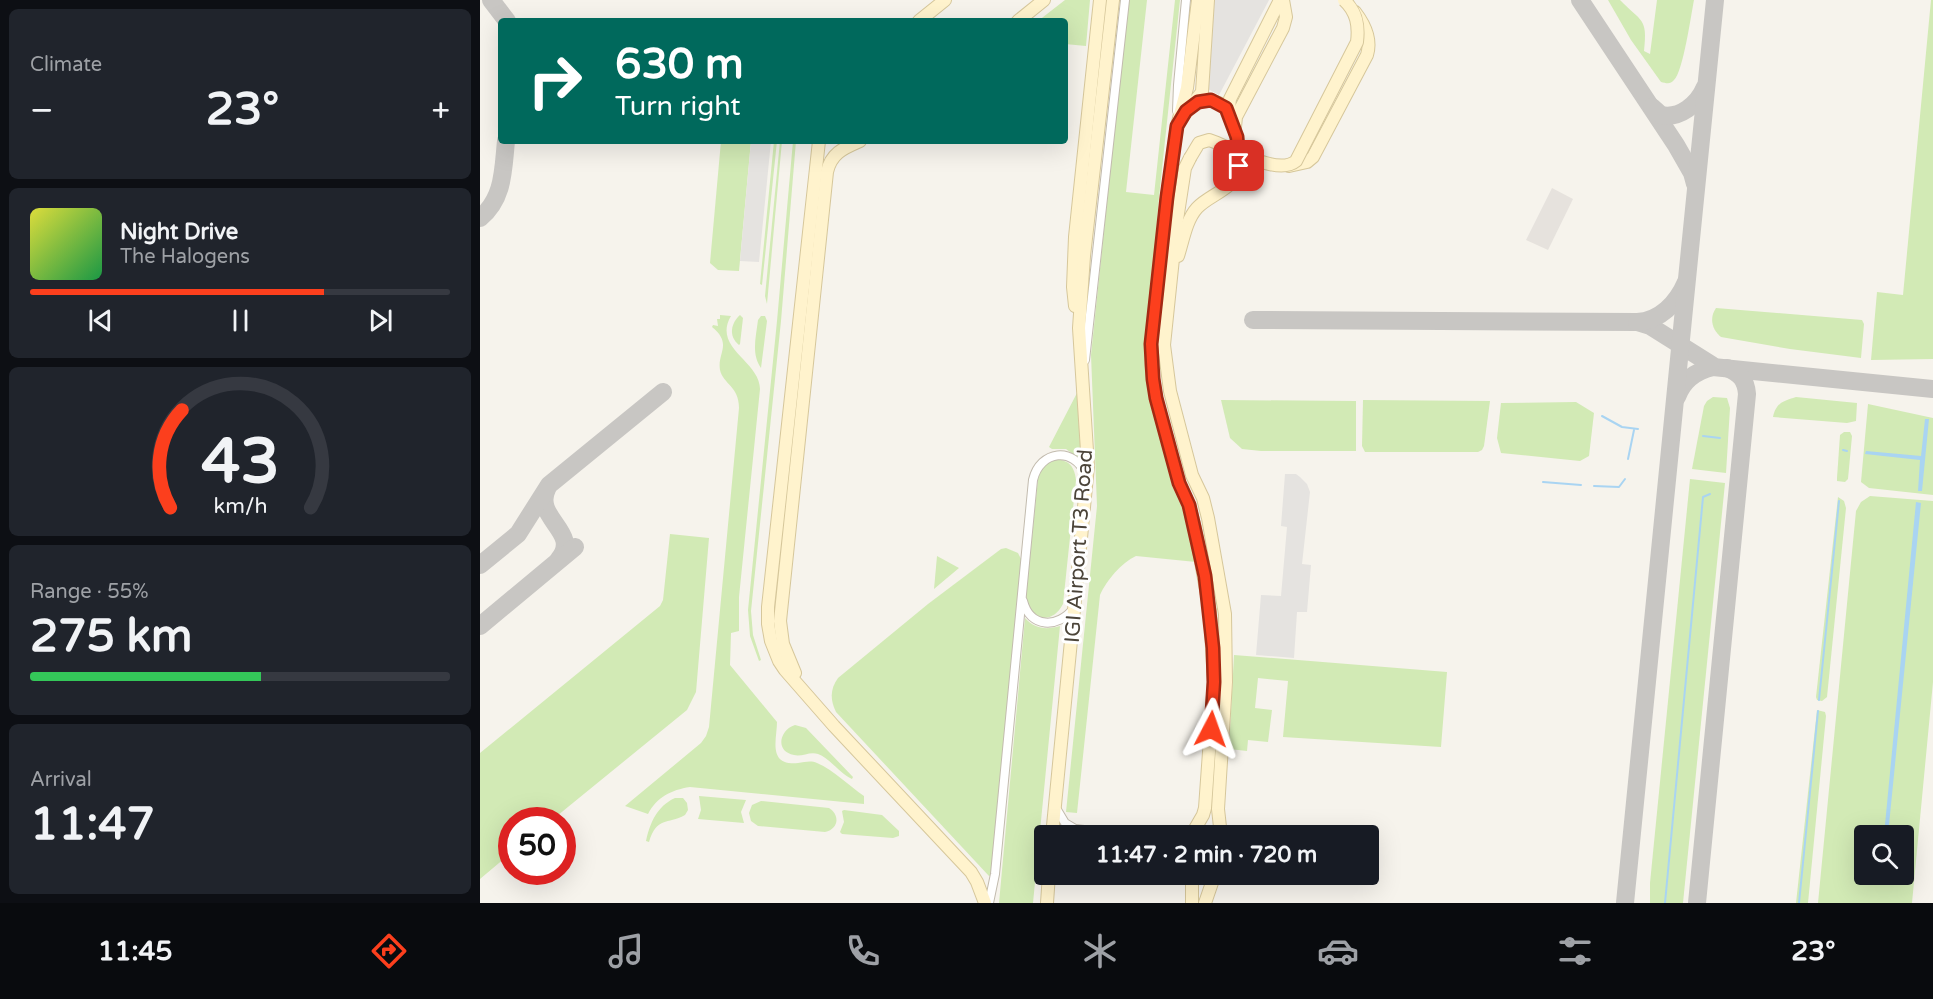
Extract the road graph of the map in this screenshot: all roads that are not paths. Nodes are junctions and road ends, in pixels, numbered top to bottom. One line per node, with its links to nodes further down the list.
1 (945, 0): 11 (main road)
2 (1044, 0): 12 (main road)
3 (1100, 0): 20 (main road)
4 (1113, 0): 20 (main road, IGI Airport T3 Road)
5 (1125, 0): 21 (street)
6 (1186, 0): 15 (street)
7 (1198, 0): 15 (main road)
8 (1208, 0): 13 (main road)
9 (1282, 0): 14 (main road); 16 (main road)
10 (1348, 4): 19 (main road, bridge)
11 (923, 18)
12 (1022, 18)
13 (1194, 104): 14 (main road); 15 (main road)
14 (1229, 113): 16 (main road)
15 (1177, 126): 24 (main road)
16 (1235, 132): 19 (main road)
17 (819, 144): 27 (main road)
18 (854, 144): 27 (main road)
19 (1170, 278): 23 (main road)
20 (1078, 328): 21 (main road, IGI Airport T3 Road)
21 (1083, 371): 22 (main road, IGI Airport T3 Road)
22 (1087, 485): 25 (street); 26 (main road, IGI Airport T3 Road)
23 (1208, 518): 24 (main road); 32 (main road)
24 (1195, 528): 31 (main road)
25 (1022, 594): 26 (street); 36 (street)
26 (1076, 598): 28 (main road, IGI Airport T3 Road)
27 (805, 693): 36 (main road)
28 (1055, 804): 29 (main road, IGI Airport T3 Road); 30 (street)
29 (1053, 825)
30 (1068, 825)
31 (1196, 825)
32 (1219, 825)
33 (1048, 885): 37 (main road)
34 (1192, 885): 38 (main road)
35 (1211, 885): 39 (main road)
36 (987, 903)
37 (1047, 903)
38 (1192, 903)
39 (1205, 903)

